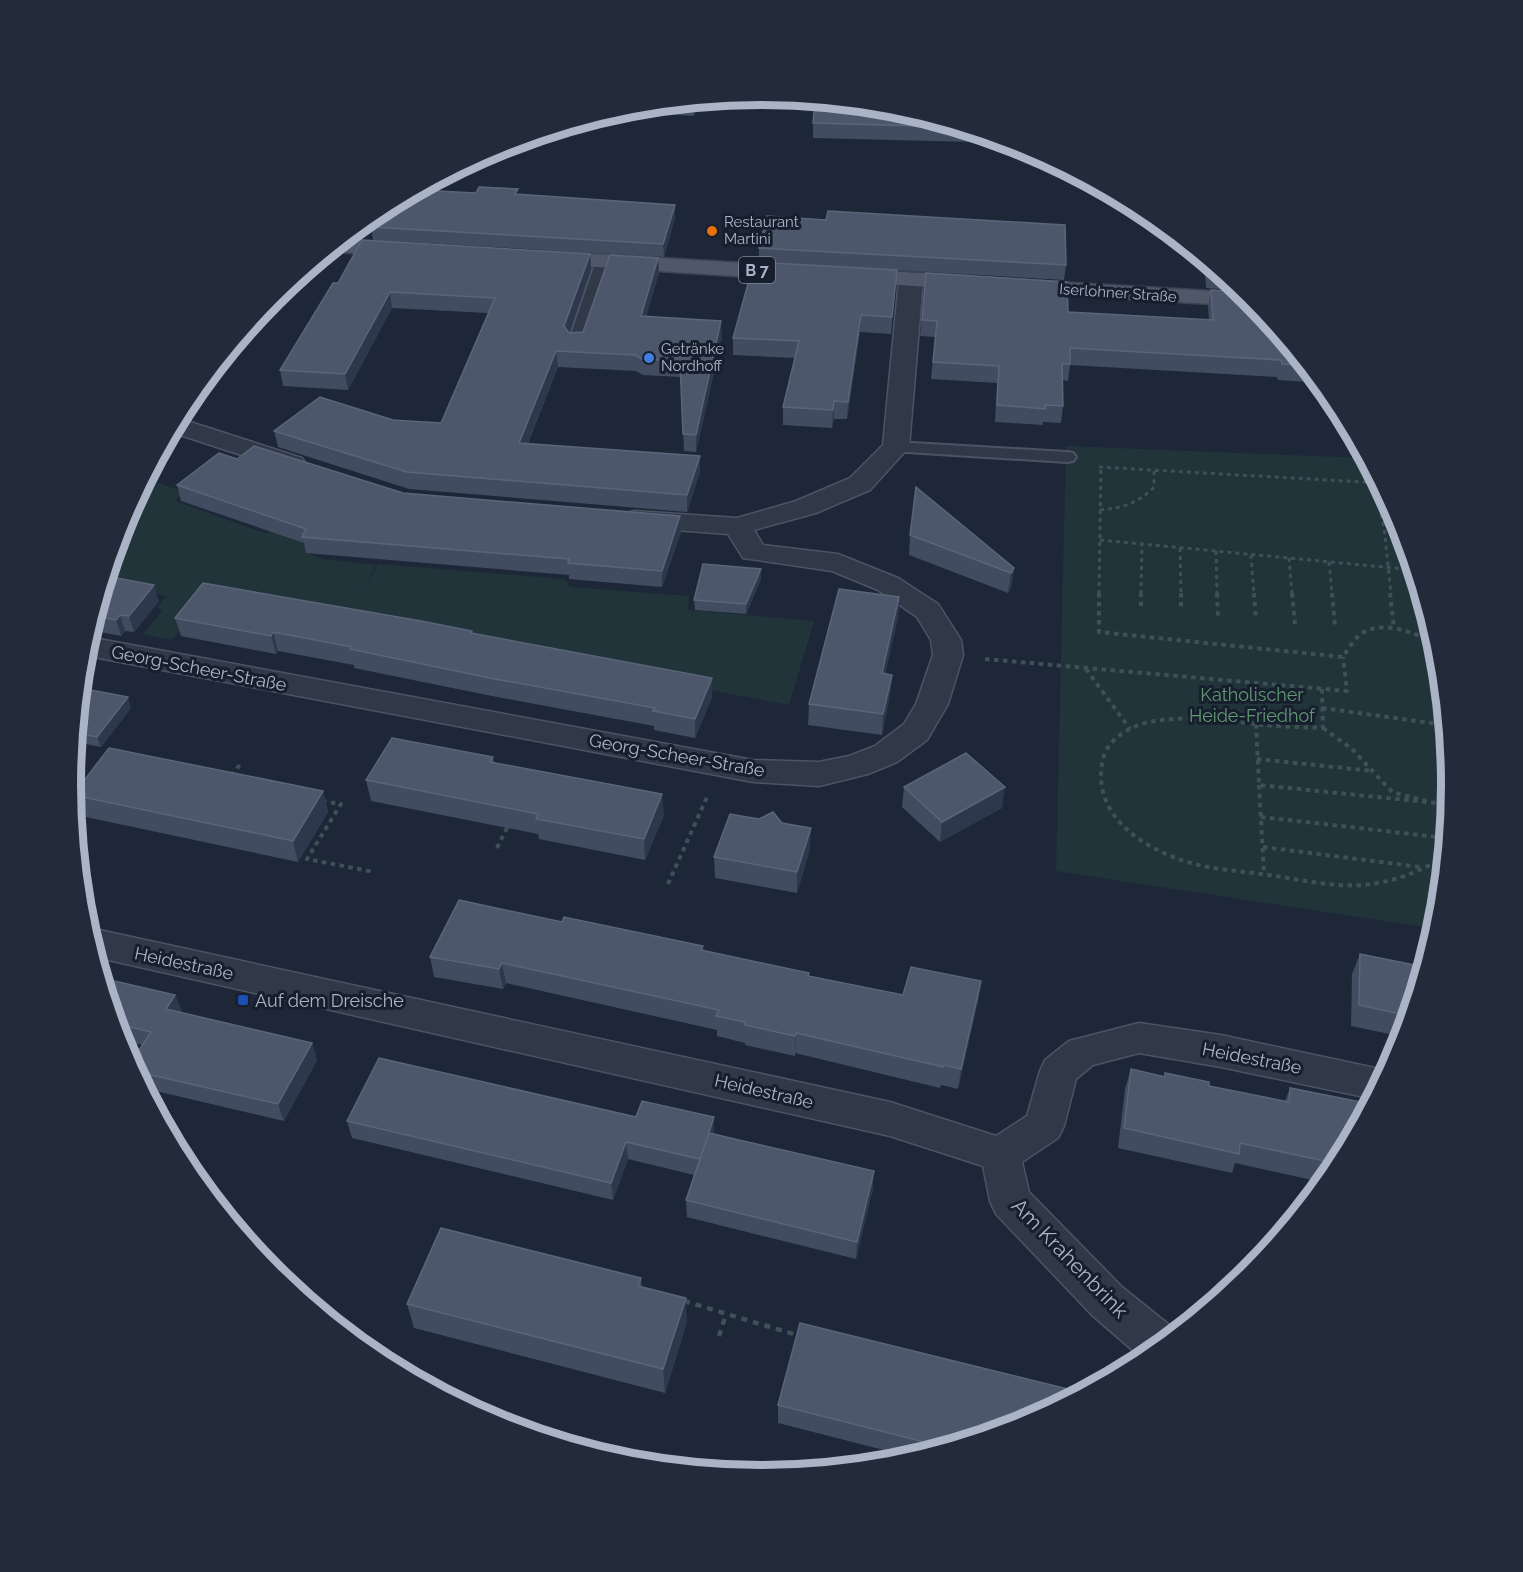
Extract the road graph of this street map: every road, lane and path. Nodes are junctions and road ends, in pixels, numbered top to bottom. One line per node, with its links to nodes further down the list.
1 (346, 247): 2 (main road)
2 (422, 251)
3 (525, 257): 4 (main road, Iserlohner Straße / B 7)
4 (604, 261): 5 (main road, Iserlohner Straße / B 7); 7 (lane)
5 (911, 279): 6 (main road, Iserlohner Straße / B 7); 9 (street)
6 (1238, 300)
7 (576, 343)
8 (184, 428): 12 (street)
9 (896, 447): 10 (lane); 18 (street)
10 (1066, 457): 11 (path)
11 (1101, 468): 13 (path); 16 (path)
12 (313, 470)
13 (1154, 471): 14 (path); 16 (path)
14 (1371, 483)
15 (1377, 497): 26 (path)
16 (1100, 510): 19 (path)
17 (611, 518): 18 (street)
18 (738, 526): 37 (street)
19 (1100, 540): 20 (path); 38 (path)
20 (1142, 544): 21 (path); 28 (path)
21 (1180, 548): 22 (path); 29 (path)
22 (1216, 551): 23 (path); 30 (path)
23 (1251, 555): 24 (path); 31 (path)
24 (1289, 558): 25 (path); 32 (path)
25 (1329, 562): 26 (path); 33 (path)
26 (1388, 568): 27 (path); 34 (path)
27 (1407, 569)
28 (1141, 606)
29 (1181, 610)
30 (1218, 618)
31 (1256, 620)
32 (1295, 624)
33 (1335, 626)
34 (1394, 628): 35 (path); 38 (path)
35 (1426, 639)
36 (95, 648): 37 (street, Georg-Scheer-Straße)
37 (948, 655): 39 (path)
38 (1342, 657): 40 (path)
39 (1086, 668): 40 (path); 45 (path)
40 (1322, 689): 41 (path)
41 (1322, 708): 43 (path); 44 (path)
42 (1256, 724): 44 (path); 45 (path); 47 (path)
43 (1437, 724): 46 (path)
44 (1323, 728): 49 (path)
45 (1130, 729): 66 (path)
46 (1441, 755)
47 (1257, 759): 49 (path); 51 (path)
48 (240, 764): 50 (path)
49 (1373, 771): 55 (path)
50 (228, 780)
51 (1259, 785): 55 (path); 60 (path)
52 (711, 788): 68 (path)
53 (318, 800): 67 (path)
54 (87, 802): 58 (path)
55 (1436, 803): 56 (path); 57 (path)
56 (1442, 804)
57 (1442, 807)
58 (82, 809)
59 (513, 816): 63 (path)
60 (1261, 818): 61 (path); 62 (path)
61 (1440, 837)
62 (1263, 847): 65 (path); 66 (path)
63 (497, 848)
64 (1437, 862): 65 (path)
65 (1423, 868): 66 (path)
66 (1264, 874)
67 (366, 876)
68 (668, 885)
69 (100, 944): 71 (street, Heidestraße)
70 (1374, 1082): 71 (street, Heidestraße)
71 (1000, 1155): 76 (street, Am Krahenbrink)
72 (681, 1301): 73 (path)
73 (726, 1314): 74 (path); 75 (path)
74 (719, 1336)
75 (802, 1336)
76 (1155, 1341)

